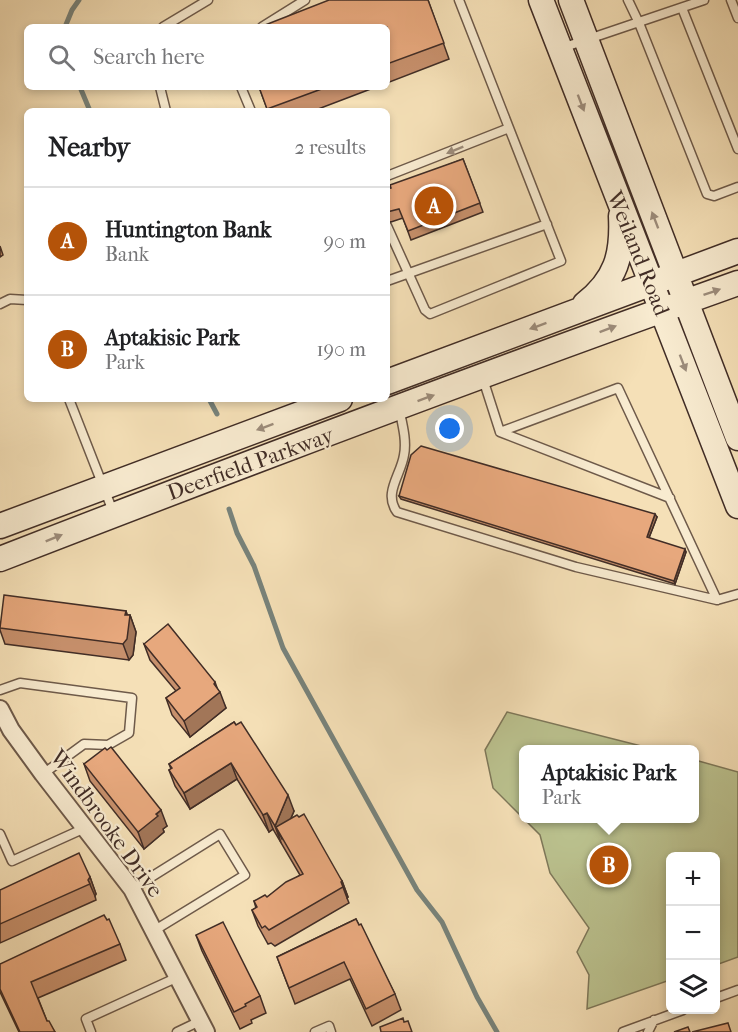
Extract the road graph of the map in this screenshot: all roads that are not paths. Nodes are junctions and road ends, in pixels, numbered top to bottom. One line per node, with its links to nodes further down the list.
1 (208, 0): 12 (lane)
2 (305, 0): 13 (lane)
3 (459, 0): 20 (lane)
4 (541, 0): 15 (main road, Weiland Road)
5 (571, 0): 14 (main road, Weiland Road)
6 (628, 0): 11 (lane)
7 (704, 0): 9 (lane)
8 (731, 0): 10 (lane)
9 (682, 8): 11 (lane); 21 (lane)
10 (738, 18)
11 (639, 23): 14 (lane); 23 (lane)
12 (169, 24)
13 (267, 24)
14 (586, 40): 15 (lane); 29 (main road, Weiland Road, one-way to 14)
15 (559, 49): 24 (main road, Weiland Road, one-way to 24)
16 (161, 90): 18 (lane)
17 (243, 90): 19 (lane)
18 (165, 108)
19 (250, 108)
20 (509, 128): 22 (lane, one-way to 22); 25 (lane)
21 (738, 148)
22 (390, 176)
23 (738, 187)
24 (621, 205): 32 (main road, Weiland Road); 37 (main road)
25 (547, 224): 28 (lane); 28 (lane)
26 (390, 232): 28 (lane)
27 (738, 251): 29 (main road)
28 (409, 273): 30 (lane)
29 (676, 275): 32 (main road); 34 (main road, Weiland Road)
30 (390, 280)
31 (738, 283): 34 (main road, Deerfield Parkway, one-way to 31)
32 (652, 284): 36 (main road, Weiland Road); 37 (main road)
33 (24, 300): 35 (lane)
34 (685, 301): 36 (main road, Deerfield Parkway); 44 (main road, Weiland Road)
35 (0, 304)
36 (661, 309): 38 (main road, Deerfield Parkway, one-way to 36); 47 (main road, Weiland Road, one-way to 47)
37 (574, 313): 39 (main road, one-way to 39)
38 (483, 377): 42 (main road, Deerfield Parkway, one-way to 38); 43 (lane)
39 (390, 381)
40 (70, 402): 45 (lane)
41 (332, 402): 45 (main road, Deerfield Parkway, one-way to 45)
42 (399, 408): 48 (main road, Deerfield Parkway); 52 (lane)
43 (500, 432): 46 (lane); 46 (lane)
44 (738, 438)
45 (105, 487): 48 (lane); 49 (main road, Deerfield Parkway)
46 (670, 498): 52 (lane)
47 (738, 506)
48 (114, 514): 50 (main road, Deerfield Parkway, one-way to 48)
49 (0, 526)
50 (0, 560)
51 (738, 594): 52 (lane)
52 (717, 600)
53 (0, 690): 55 (lane)
54 (0, 709): 55 (street, Windbrooke Drive)
55 (43, 774): 56 (street, Windbrooke Drive)
56 (85, 828): 57 (lane); 58 (street, Windbrooke Drive)
57 (0, 834)
58 (132, 889): 59 (street, Windbrooke Drive); 59 (lane)
59 (155, 930): 60 (street, Windbrooke Drive)
60 (178, 977): 65 (street, Windbrooke Drive); 66 (lane)
61 (738, 990): 62 (lane)
62 (720, 997)
63 (672, 1014): 64 (lane)
64 (654, 1020): 70 (lane); 71 (lane)
65 (203, 1027): 67 (lane)
66 (91, 1032)
67 (177, 1032)
68 (315, 1032): 69 (lane)
69 (332, 1032)
70 (623, 1032)
71 (648, 1032)

